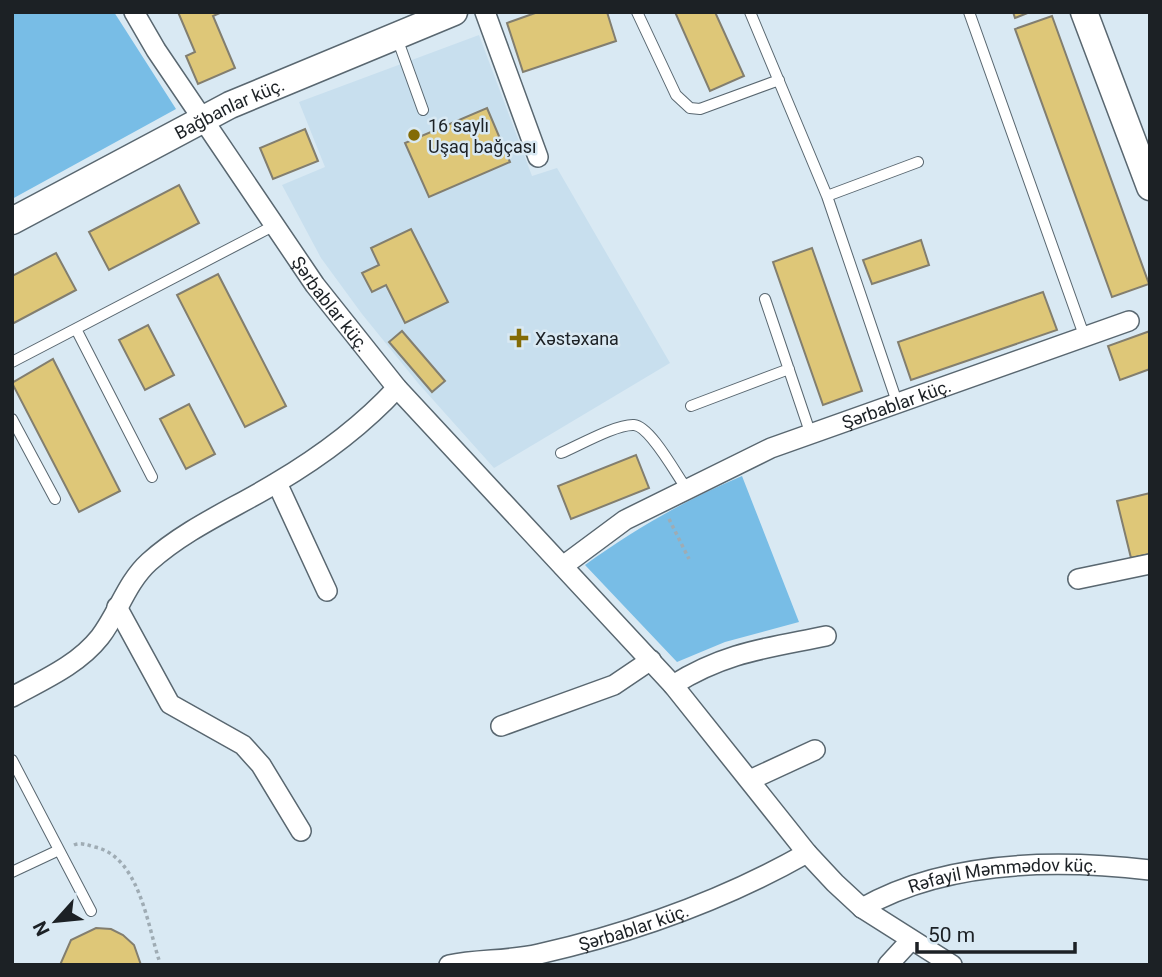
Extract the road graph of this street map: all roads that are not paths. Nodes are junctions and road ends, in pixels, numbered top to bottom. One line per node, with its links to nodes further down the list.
1 (134, 12): 11 (street, Şərbablar küç.)
2 (454, 12): 8 (street, Bağbanlar küç.)
3 (485, 12): 12 (street)
4 (637, 12): 9 (lane)
5 (750, 12): 9 (lane)
6 (970, 12): 21 (lane)
7 (1084, 12): 14 (street)
8 (396, 35): 10 (lane); 11 (street, Bağbanlar küç.)
9 (779, 80): 15 (lane)
10 (423, 110)
11 (203, 120): 16 (street, Bağbanlar küç.); 17 (street, Şərbablar küç.)
12 (538, 157)
13 (918, 162): 15 (lane)
14 (1150, 187)
15 (827, 196): 26 (lane)
16 (12, 221)
17 (275, 225): 20 (lane); 24 (street, Şərbablar küç.)
18 (765, 299): 23 (lane)
19 (1129, 321): 21 (street, Şərbablar küç.)
20 (76, 328): 22 (lane); 30 (lane)
21 (1085, 338): 26 (street, Şərbablar küç.)
22 (12, 362)
23 (789, 369): 25 (lane); 28 (lane)
24 (397, 388): 31 (street); 35 (street, Şərbablar küç.)
25 (691, 405)
26 (898, 405): 28 (street, Şərbablar küç.)
27 (12, 419): 33 (lane)
28 (811, 435): 32 (street, Şərbablar küç.)
29 (561, 453): 32 (lane)
30 (152, 477)
31 (277, 483): 37 (street); 38 (street)
32 (686, 488): 35 (street, Şərbablar küç.)
33 (55, 499)
34 (1150, 564): 36 (street)
35 (563, 566): 40 (street, Şərbablar küç.)
36 (1078, 579)
37 (327, 591)
38 (117, 607): 42 (street); 47 (street)
39 (826, 636): 41 (street)
40 (651, 660): 41 (street, Şərbablar küç.); 43 (street)
41 (673, 684): 46 (street, Şərbablar küç.)
42 (12, 697)
43 (501, 726)
44 (815, 750): 46 (street)
45 (12, 761): 48 (lane)
46 (750, 780): 49 (street, Şərbablar küç.)
47 (301, 831)
48 (59, 850): 51 (lane); 53 (lane)
49 (807, 853): 52 (street, Şərbablar küç.); 55 (street, Şərbablar küç.)
50 (1150, 870): 52 (street, Rəfayil Məmmədov küç.)
51 (12, 872)
52 (862, 908): 54 (street, Şərbablar küç.)
53 (91, 911)
54 (910, 941): 56 (street); 57 (street, Şərbablar küç.)
55 (449, 965)
56 (888, 965)
57 (952, 965)

